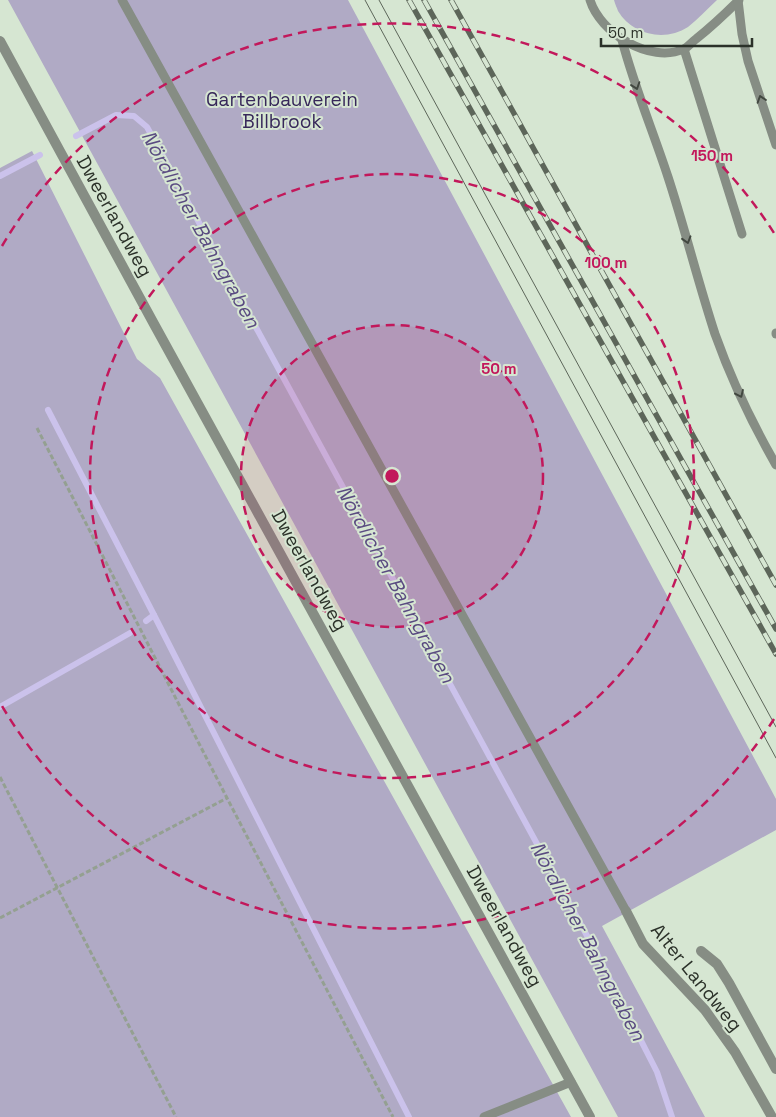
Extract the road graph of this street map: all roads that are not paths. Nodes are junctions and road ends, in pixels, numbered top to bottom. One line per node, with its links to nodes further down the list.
1 (122, 0): 10 (lane)
2 (590, 0): 5 (lane)
3 (738, 0): 6 (lane); 7 (lane, one-way to 3)
4 (0, 40): 13 (street, Dweerlandweg)
5 (622, 40): 6 (lane); 9 (lane, one-way to 9)
6 (684, 49): 8 (lane)
7 (776, 145)
8 (742, 234)
9 (776, 465)
10 (626, 911): 16 (street, Alter Landweg)
11 (701, 951): 12 (street, Alter Landweg)
12 (776, 1069)
13 (571, 1082): 14 (lane); 15 (street, Dweerlandweg)
14 (484, 1117)
15 (590, 1117)
16 (772, 1117)

